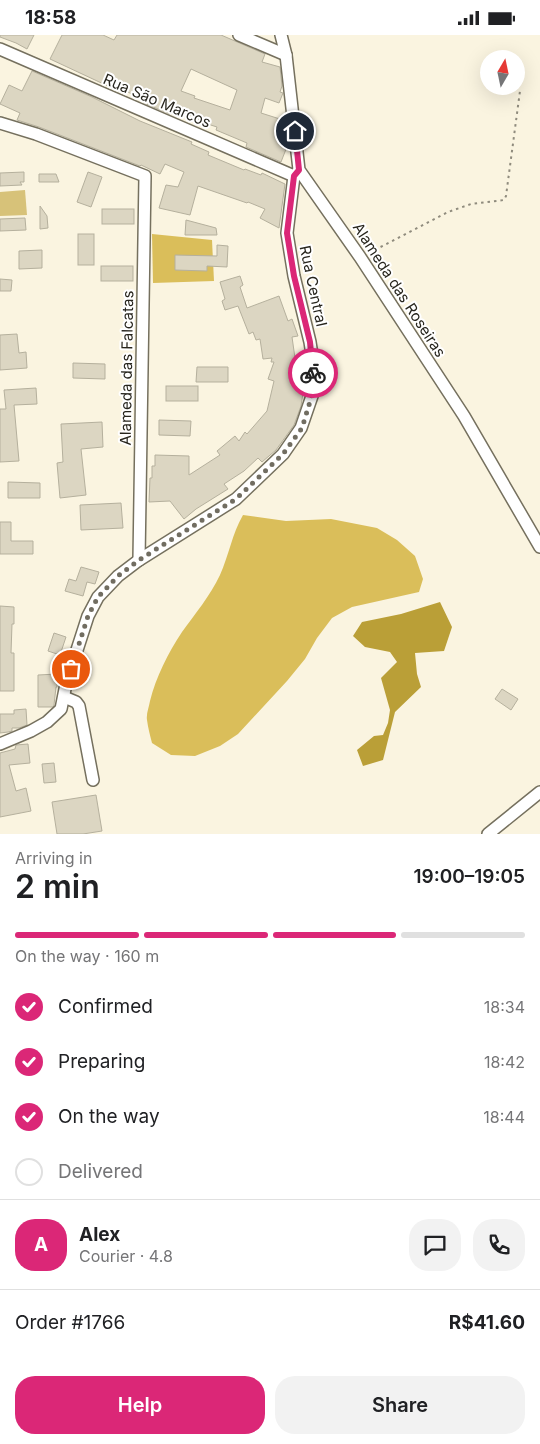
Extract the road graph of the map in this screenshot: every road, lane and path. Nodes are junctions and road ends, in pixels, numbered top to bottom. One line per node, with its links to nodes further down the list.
1 (239, 35): 4 (street)
2 (281, 35): 4 (street, Alameda das Roseiras)
3 (0, 49): 7 (street, Rua São Marcos)
4 (286, 55): 7 (street, Alameda das Roseiras)
5 (519, 95): 8 (path)
6 (0, 123): 10 (street, Alameda das Falcatas)
7 (297, 173): 8 (street, Alameda das Roseiras); 10 (street, Rua Central)
8 (360, 257): 9 (street, Alameda das Roseiras)
9 (540, 547)
10 (139, 560): 11 (street, Rua Central)
11 (64, 697): 12 (street, Rua Central); 13 (street)
12 (0, 744)
13 (93, 780)
14 (540, 792): 15 (street)
15 (488, 834)

